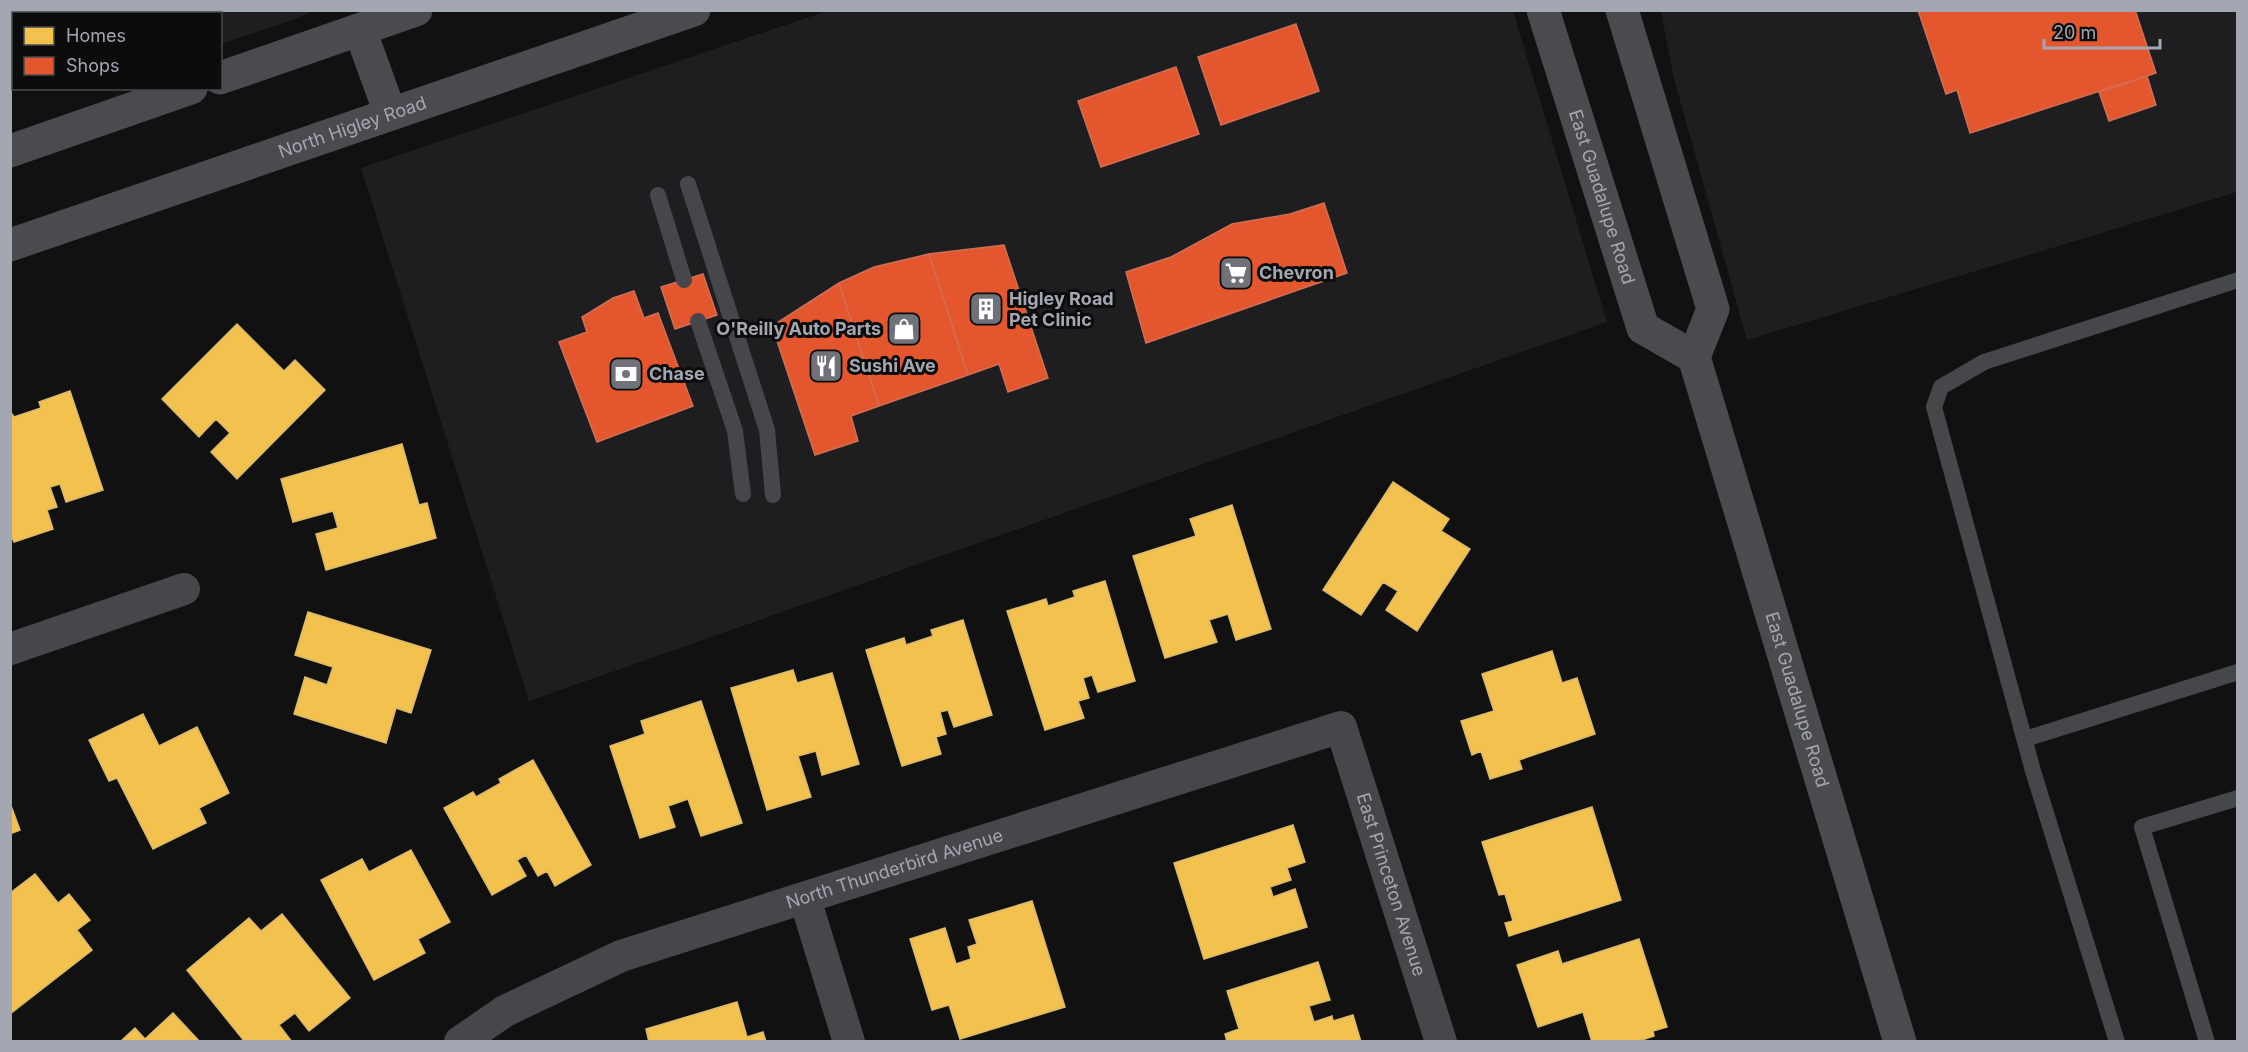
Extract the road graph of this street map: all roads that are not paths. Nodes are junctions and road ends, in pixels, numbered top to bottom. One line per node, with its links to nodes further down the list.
1 (416, 10): 5 (main road)
2 (694, 10): 8 (main road, North Higley Road)
3 (1543, 10): 16 (main road, East Guadalupe Road)
4 (1622, 10): 16 (main road)
5 (360, 30): 6 (main road); 8 (main road)
6 (222, 77)
7 (185, 90): 9 (main road)
8 (390, 113): 12 (main road, North Higley Road)
9 (10, 151)
10 (688, 184): 18 (lane)
11 (658, 195): 13 (lane)
12 (10, 245)
13 (684, 280)
14 (2238, 280): 23 (lane)
15 (698, 321): 17 (lane)
16 (1694, 357): 29 (main road, East Guadalupe Road)
17 (743, 494)
18 (773, 495)
19 (184, 589): 20 (street)
20 (10, 649)
21 (2238, 672): 23 (lane)
22 (1341, 727): 25 (street, North Thunderbird Avenue); 28 (street, East Princeton Avenue)
23 (2025, 740): 30 (lane)
24 (2238, 798): 31 (lane)
25 (805, 899): 26 (street, North Thunderbird Avenue); 27 (street)
26 (460, 1041)
27 (849, 1041)
28 (1441, 1041)
29 (1900, 1041)
30 (2117, 1041)
31 (2207, 1041)

